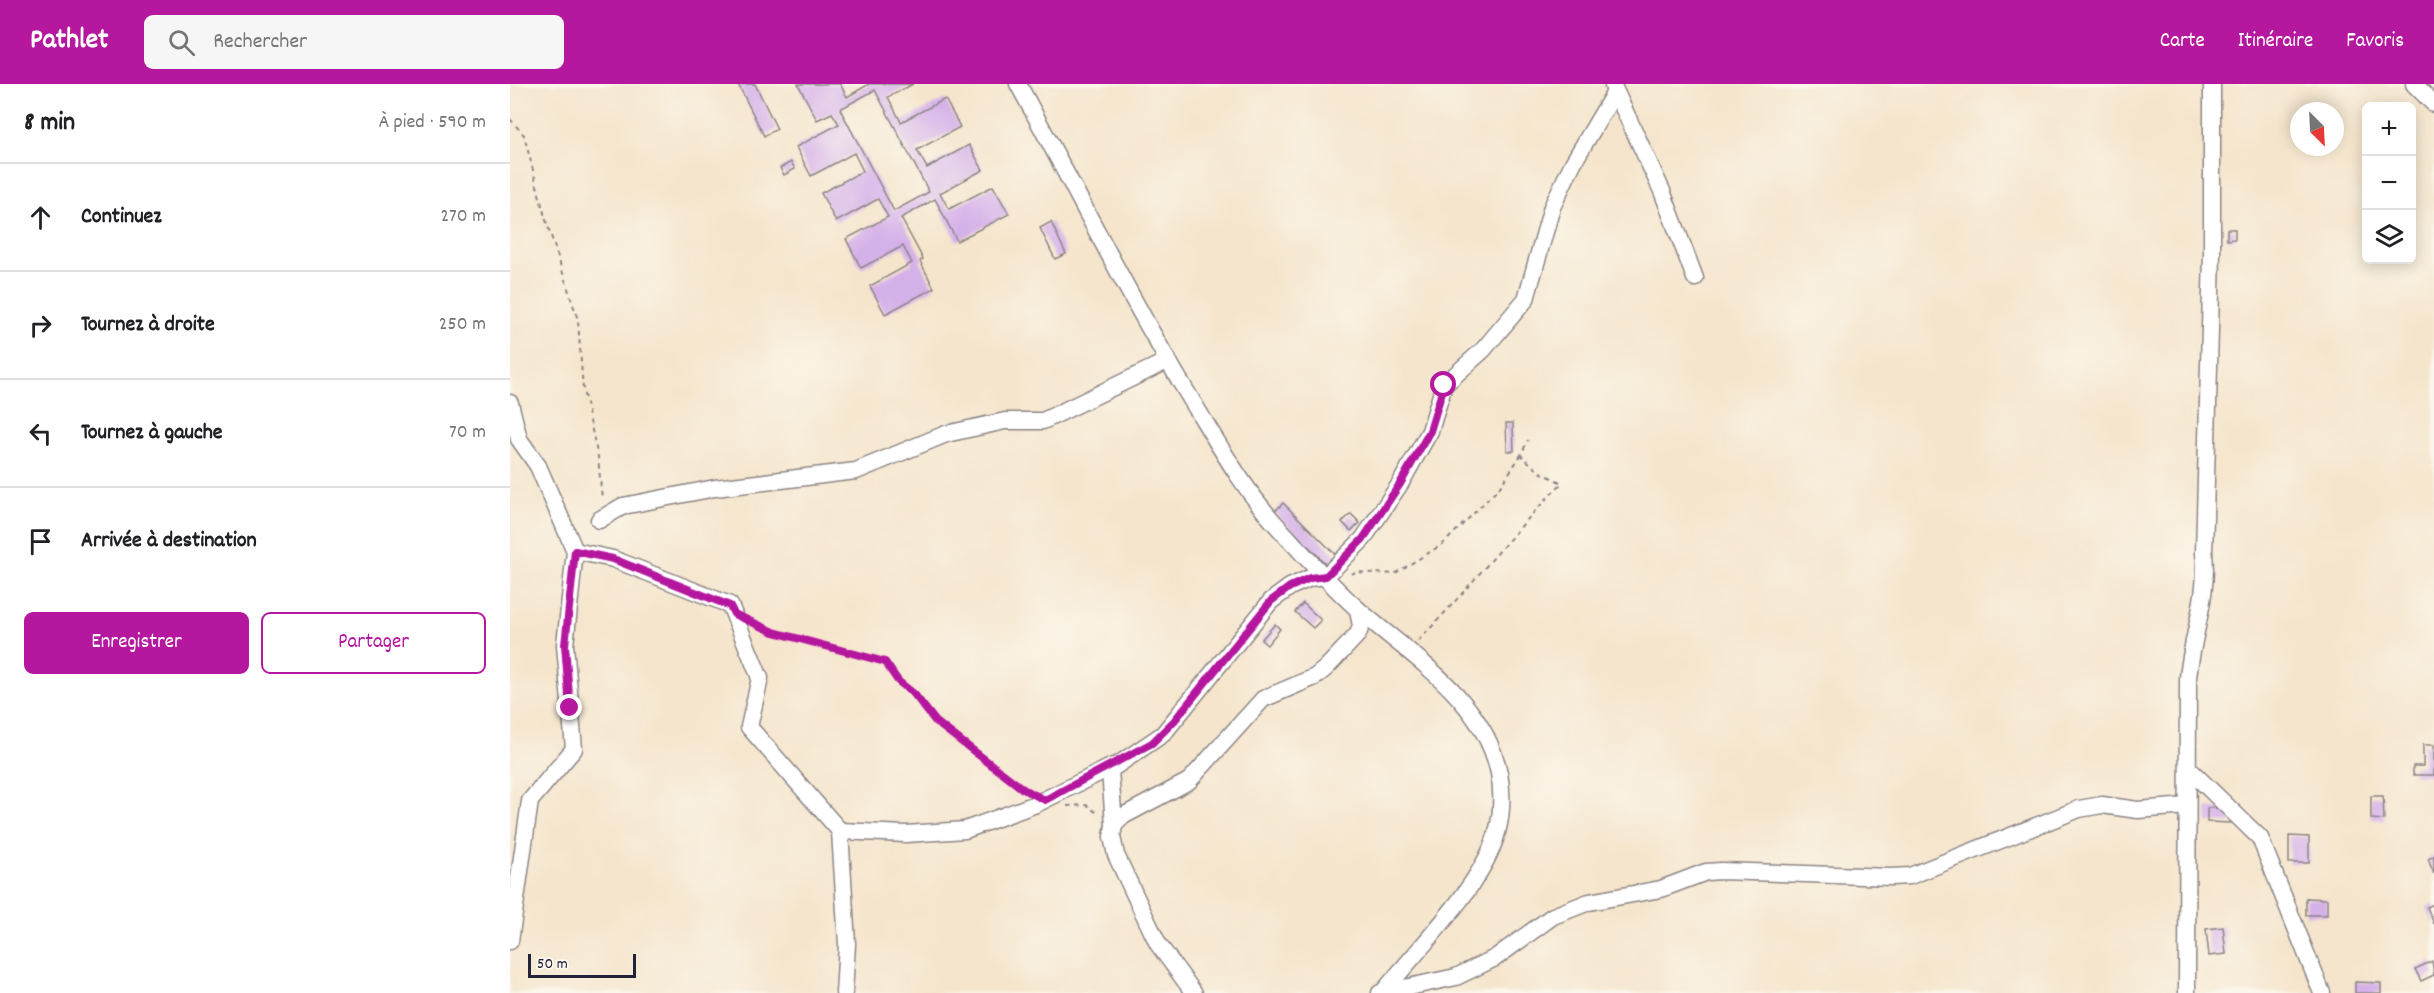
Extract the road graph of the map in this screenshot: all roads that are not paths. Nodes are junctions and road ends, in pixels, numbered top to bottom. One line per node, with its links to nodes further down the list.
1 (1018, 84): 7 (street)
2 (2212, 84): 14 (street)
3 (2414, 84): 5 (street)
4 (1614, 88): 6 (street); 11 (street)
5 (2434, 104)
6 (1695, 278)
7 (1167, 361): 9 (street); 11 (street)
8 (510, 404): 10 (street)
9 (599, 520)
10 (575, 551): 17 (street); 18 (street)
11 (1330, 580): 12 (street); 13 (street)
12 (1358, 610): 16 (street); 20 (street)
13 (1113, 766): 16 (street); 17 (street)
14 (2190, 770): 15 (street); 24 (street)
15 (2187, 806): 19 (street); 23 (street)
16 (1114, 825): 22 (street)
17 (840, 831): 21 (street)
18 (510, 941)
19 (1457, 985): 20 (street)
20 (1381, 992)
21 (844, 993)
22 (1194, 993)
23 (2187, 993)
24 (2322, 993)

